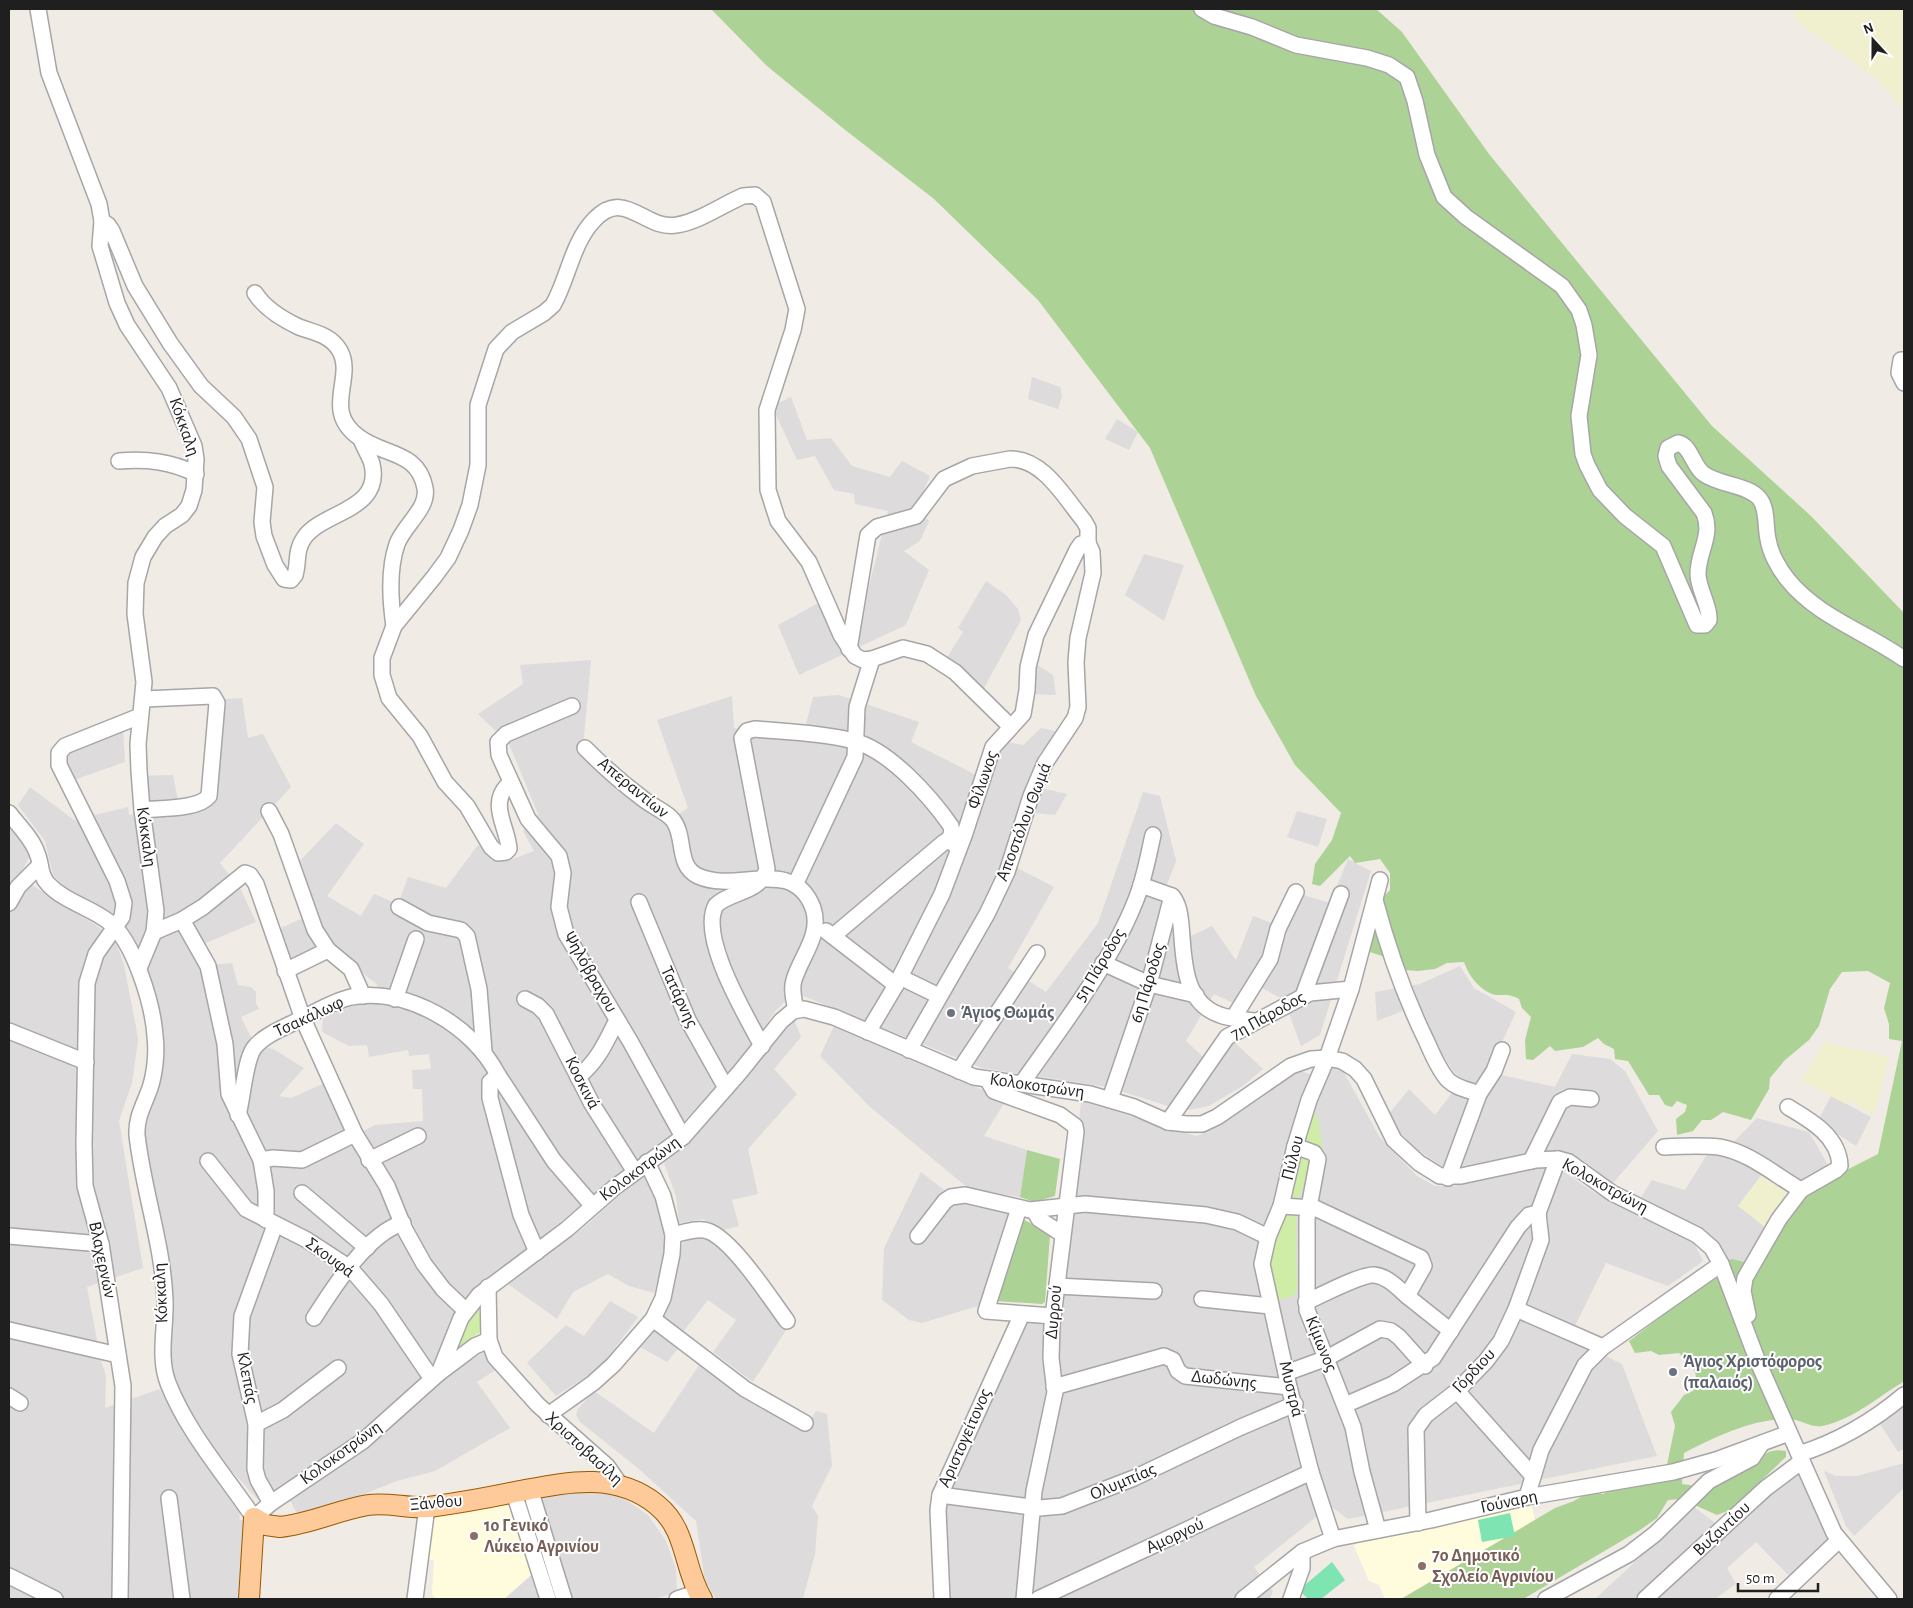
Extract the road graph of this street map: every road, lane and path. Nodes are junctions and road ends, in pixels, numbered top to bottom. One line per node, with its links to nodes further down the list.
1 (38, 9): 3 (street, Κόκκαλη)
2 (1202, 9): 14 (street)
3 (102, 221): 7 (street); 9 (street, Κόκκαλη)
4 (255, 293): 7 (street)
5 (1904, 360): 6 (street)
6 (1904, 383)
7 (361, 439): 11 (street)
8 (119, 461): 9 (street)
9 (196, 474): 15 (street, Κόκκαλη)
10 (1090, 547): 12 (street, Αποστόλου Θωμά); 18 (street, Φίλωνος); 55 (street, Αποστόλου Θωμά)
11 (394, 626): 12 (street); 21 (street)
12 (849, 649): 13 (street)
13 (872, 659): 18 (street); 19 (street)
14 (1904, 659)
15 (144, 699): 17 (street, Κόκκαλη); 22 (street)
16 (572, 706): 21 (street, Ψηλόβραχου)
17 (140, 716): 22 (street, Κόκκαλη); 41 (street)
18 (1010, 726): 26 (street, Φίλωνος)
19 (856, 742): 26 (street); 28 (street); 30 (street)
20 (585, 748): 28 (street, Απεραντίων)
21 (513, 786): 62 (street, Ψηλόβραχου)
22 (142, 810): 42 (street, Κόκκαλη)
23 (268, 811): 45 (street)
24 (9, 812): 27 (street, Κόκκαλη)
25 (1153, 835): 31 (street, 5η Πάροδος)
26 (954, 844): 43 (street); 50 (street, Φίλωνος)
27 (40, 865): 35 (street); 41 (street, Κόκκαλη)
28 (763, 879): 30 (street, Απεραντίων); 66 (street)
29 (1380, 880): 36 (street, Πύλου)
30 (795, 885): 40 (street)
31 (1141, 885): 34 (street); 47 (street, 5η Πάροδος)
32 (1296, 892): 60 (street)
33 (1341, 894): 56 (street)
34 (1172, 896): 51 (street, 6η Πάροδος); 53 (street)
35 (10, 897)
36 (1375, 900): 52 (street, Πύλου); 78 (street)
37 (639, 902): 77 (street, Τατάρνης)
38 (399, 907): 69 (street)
39 (182, 920): 42 (street); 49 (street); 82 (street, Κλεπάς)
40 (815, 925): 43 (street); 59 (street)
41 (116, 928): 48 (street, Κόκκαλη); 71 (street, Βλαχερνών)
42 (154, 932): 48 (street, Κόκκαλη)
43 (834, 936): 50 (street)
44 (416, 939): 57 (street)
45 (328, 950): 49 (street); 54 (street)
46 (1037, 953): 72 (street)
47 (1103, 962): 51 (street); 76 (street, 5η Πάροδος)
48 (139, 968): 164 (street, Κόκκαλη)
49 (285, 971): 61 (street)
50 (898, 981): 55 (street); 65 (street, Φίλωνος)
51 (1148, 984): 53 (street); 79 (street, 6η Πάροδος)
52 (1351, 989): 56 (street, 7η Πάροδος); 70 (street, Πύλου)
53 (1196, 995): 60 (street)
54 (363, 996): 57 (street, Τσακάλωφ); 61 (street, Τσακάλωφ)
55 (939, 996): 67 (street, Αποστόλου Θωμά)
56 (1303, 996): 63 (street, 7η Πάροδος)
57 (395, 999): 69 (street, Τσακάλωφ)
58 (525, 999): 74 (street, Κοσκινά)
59 (796, 1010): 65 (street, Κολοκοτρώνη); 66 (street, Κολοκοτρώνη)
60 (1234, 1017): 63 (street)
61 (303, 1018): 82 (street, Τσακάλωφ); 84 (street)
62 (617, 1020): 74 (street); 86 (street, Ψηλόβραχου)
63 (1254, 1021): 83 (street, 7η Πάροδος)
64 (9, 1031): 71 (street)
65 (868, 1032): 67 (street, Κολοκοτρώνη)
66 (762, 1046): 77 (street, Κολοκοτρώνη)
67 (909, 1050): 72 (street, Κολοκοτρώνη)
68 (1502, 1050): 78 (street)
69 (484, 1051): 73 (street, Τσακάλωφ)
70 (1327, 1058): 83 (street, Κολοκοτρώνη); 87 (street, Πύλου); 96 (street, Κολοκοτρώνη)
71 (86, 1062): 113 (street, Βλαχερνών)
72 (959, 1071): 75 (street, Κολοκοτρώνη)
73 (498, 1075): 99 (street, Τσακάλωφ); 115 (street)
74 (578, 1076): 95 (street, Κοσκινά)
75 (987, 1079): 76 (street, Κολοκοτρώνη); 101 (street, Δυρρού)
76 (1022, 1083): 79 (street, Κολοκοτρώνη)
77 (726, 1088): 86 (street, Κολοκοτρώνη)
78 (1479, 1094): 96 (street)
79 (1110, 1099): 83 (street, Κολοκοτρώνη)
80 (1591, 1099): 93 (street)
81 (1788, 1107): 97 (street)
82 (238, 1114): 90 (street, Κλεπάς)
83 (1168, 1122)
84 (354, 1134): 90 (street); 91 (street)
85 (418, 1136): 91 (street)
86 (683, 1137): 94 (street, Κολοκοτρώνη)
87 (1295, 1146): 100 (street, Πύλου); 102 (street, Κίμωνος)
88 (1664, 1147): 97 (street)
89 (1558, 1159): 93 (street, Κολοκοτρώνη); 105 (street, Γόρδιου); 116 (street, Κολοκοτρώνη)
90 (261, 1160): 106 (street, Κλεπάς)
91 (369, 1160): 107 (street)
92 (208, 1161): 106 (street, Σκουφά)
93 (1531, 1161): 96 (street, Κολοκοτρώνη)
94 (647, 1162): 95 (street, Κολοκοτρώνη); 109 (street)
95 (635, 1172): 99 (street, Κολοκοτρώνη)
96 (1448, 1178)
97 (1801, 1190): 141 (street)
98 (302, 1193): 114 (street)
99 (592, 1205): 115 (street, Κολοκοτρώνη)
100 (1281, 1206): 102 (street); 112 (street, Πύλου)
101 (1066, 1207): 104 (street); 108 (street, Δυρρού); 112 (street)
102 (1308, 1207): 121 (street); 123 (street, Κίμωνος)
103 (1019, 1208): 104 (street); 111 (street); 127 (street)
104 (1034, 1210): 108 (street)
105 (1538, 1213): 125 (street, Γόρδιου); 133 (street)
106 (271, 1223): 117 (street, Σκουφά); 150 (street, Κλεπάς)
107 (403, 1223): 114 (street); 126 (street)
108 (1062, 1234): 118 (street, Δυρρού)
109 (673, 1235): 130 (street); 131 (street)
110 (9, 1236): 113 (street)
111 (918, 1236)
112 (1268, 1237): 124 (street, Μυστρά)
113 (101, 1244): 136 (street, Βλαχερνών)
114 (368, 1248): 117 (street)
115 (537, 1252): 119 (street, Κολοκοτρώνη)
116 (1721, 1264): 135 (street); 141 (street, Κολοκοτρώνη)
117 (350, 1268): 129 (street); 140 (street, Σκουφά)
118 (1057, 1286): 120 (street); 128 (street, Δυρρού)
119 (488, 1287): 126 (street, Κολοκοτρώνη); 134 (street, Χριστοβασίλη)
120 (1154, 1292)
121 (1406, 1296): 123 (street); 133 (street)
122 (1202, 1299): 124 (street)
123 (1306, 1302): 137 (street, Κίμωνος)
124 (1270, 1306): 142 (street, Μυστρά)
125 (1516, 1309): 135 (street); 144 (street, Γόρδιου)
126 (465, 1310): 140 (street, Κολοκοτρώνη)
127 (1022, 1314): 128 (street); 158 (street, Αριστογείτονος)
128 (1053, 1316): 143 (street, Δυρρού)
129 (314, 1318)
130 (652, 1319): 148 (street); 149 (street)
131 (788, 1321)
132 (9, 1330): 136 (street)
133 (1451, 1331): 138 (street)
134 (489, 1340): 140 (street); 148 (street, Χριστοβασίλη)
135 (1603, 1347): 155 (street)
136 (118, 1355): 176 (street, Βλαχερνών)
137 (1327, 1358): 138 (street); 142 (street); 147 (street, Κίμωνος)
138 (1425, 1366): 147 (street)
139 (338, 1368): 150 (street)
140 (435, 1376): 161 (street, Κολοκοτρώνη)
141 (1765, 1378): 151 (street, Κολοκοτρώνη)
142 (1288, 1380): 143 (street, Δωδώνης); 146 (street, Μυστρά)
143 (1054, 1387): 163 (street, Δυρρού)
144 (1457, 1391): 155 (street); 165 (street, Γόρδιου)
145 (1904, 1395): 153 (street, Βυζαντίου)
146 (1295, 1404): 154 (street, Μυστρά); 163 (street, Ολυμπίας)
147 (1345, 1405): 166 (street, Κίμωνος)
148 (548, 1415): 156 (street, Χριστοβασίλη)
149 (805, 1423)
150 (256, 1424): 161 (street, Κλεπάς)
151 (1789, 1433): 152 (street, Γούναρη); 153 (street, Κολοκοτρώνη)
152 (1762, 1443): 159 (street, Γούναρη); 187 (street)
153 (1801, 1458): 168 (street, Κολοκοτρώνη); 188 (street, Βυζαντίου)
154 (1311, 1472): 167 (street, Μυστρά); 185 (street, Αμοργού)
155 (1532, 1475): 159 (street)
156 (621, 1486): 157 (main road, Ξάνθου); 173 (main road, Χριστοβασίλη)
157 (522, 1491): 162 (main road, Ξάνθου); 170 (street)
158 (940, 1495): 163 (street, Ολυμπίας); 183 (street, Αριστογείτονος)
159 (1527, 1497): 165 (street, Γούναρη)
160 (170, 1498): 177 (street)
161 (271, 1503): 164 (street, Κολοκοτρώνη)
162 (426, 1507): 164 (main road, Ξάνθου); 179 (street)
163 (1032, 1507): 184 (street, Δυρρού)
164 (254, 1518): 178 (main road)
165 (1418, 1523): 166 (street, Γούναρη)
166 (1378, 1530): 167 (street, Γούναρη)
167 (1333, 1539): 169 (street, Γούναρη)
168 (1839, 1540): 189 (street); 190 (street, Κολοκοτρώνη)
169 (1302, 1552): 171 (street, Γούναρη); 174 (street)
170 (546, 1569): 180 (street); 181 (street)
171 (1275, 1574): 174 (street); 186 (street, Γούναρη)
172 (9, 1576): 175 (street)
173 (700, 1596): 182 (street)
174 (1292, 1598)
175 (55, 1599)
176 (119, 1599)
177 (182, 1599)
178 (249, 1599)
179 (415, 1599)
180 (548, 1599)
181 (564, 1599)
182 (677, 1599)
183 (942, 1599)
184 (1024, 1599)
185 (1038, 1599)
186 (1243, 1599)
187 (1546, 1599)
188 (1645, 1599)
189 (1777, 1599)
190 (1889, 1599)

